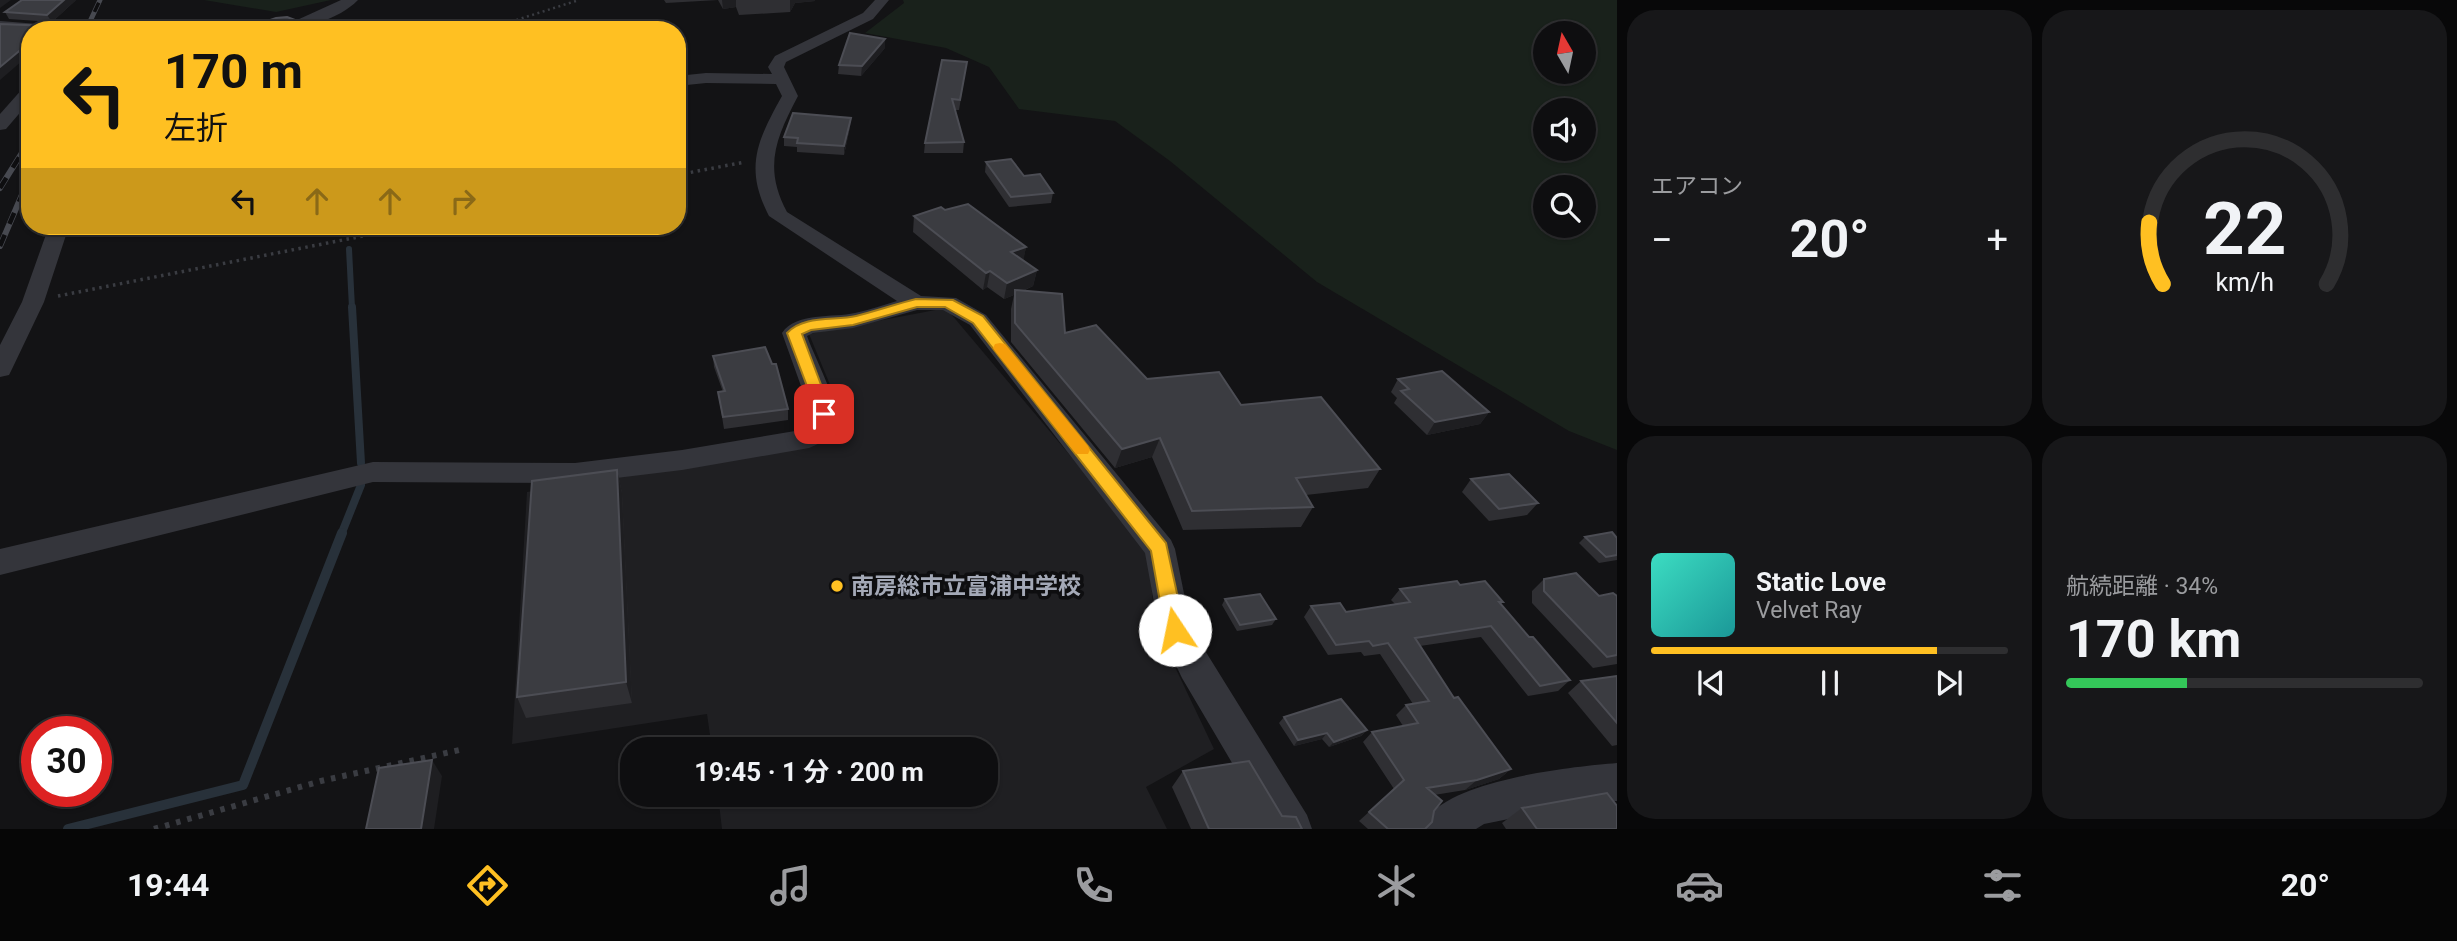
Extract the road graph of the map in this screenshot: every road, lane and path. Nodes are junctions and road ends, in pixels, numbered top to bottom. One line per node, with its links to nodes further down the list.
1 (351, 0): 4 (street)
2 (579, 0): 5 (path)
3 (882, 0): 10 (street)
4 (306, 21)
5 (513, 21)
6 (0, 25): 7 (street)
7 (21, 26)
8 (21, 30): 9 (street)
9 (0, 42)
10 (782, 79): 11 (street); 14 (street)
11 (686, 80)
12 (21, 100): 13 (street)
13 (0, 125)
14 (763, 158): 15 (path); 19 (street)
15 (686, 173)
16 (55, 235): 18 (street)
17 (369, 235): 18 (path)
18 (33, 302): 20 (street)
19 (916, 303): 21 (street); 25 (street)
20 (0, 369)
21 (0, 562)
22 (464, 749): 24 (path)
23 (1614, 787): 26 (street)
24 (154, 829)
25 (1293, 829)
26 (1442, 829)

